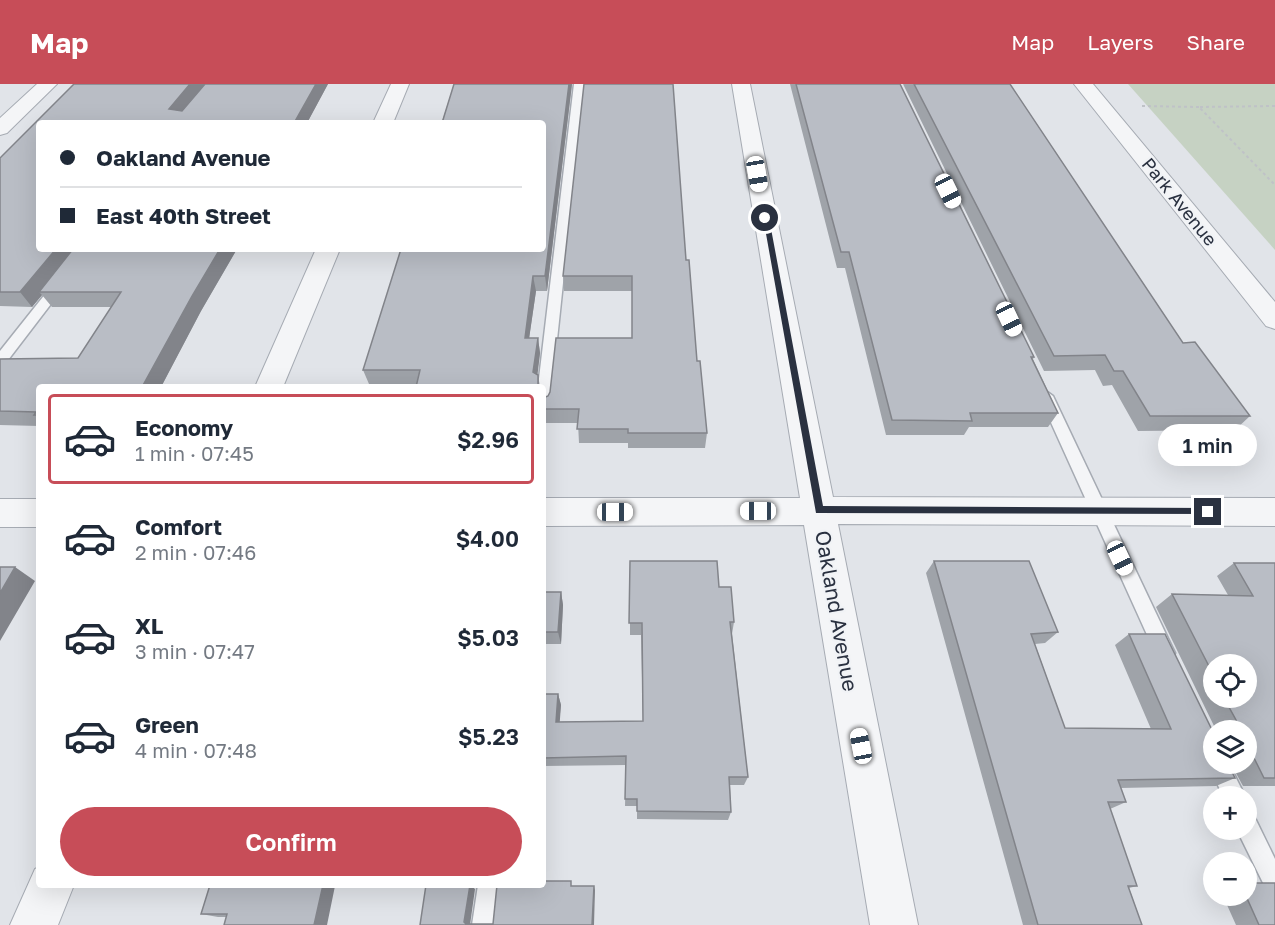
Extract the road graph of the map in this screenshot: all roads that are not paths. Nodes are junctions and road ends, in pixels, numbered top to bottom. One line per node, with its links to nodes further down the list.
1 (48, 84): 7 (street)
2 (400, 84): 6 (street)
3 (579, 84): 14 (lane)
4 (741, 84): 15 (street, Oakland Avenue)
5 (1083, 84): 10 (street, Park Avenue)
6 (384, 120)
7 (0, 129)
8 (85, 252): 11 (lane)
9 (327, 252): 13 (street)
10 (1275, 320)
11 (0, 361)
12 (1040, 383): 16 (lane)
13 (270, 384)
14 (545, 384)
15 (819, 510): 16 (street); 17 (street); 28 (street, Oakland Avenue)
16 (1097, 510): 18 (street); 21 (lane)
17 (546, 512)
18 (1275, 512)
19 (0, 513): 20 (street)
20 (36, 513)
21 (1174, 672)
22 (1254, 840): 23 (lane)
23 (1275, 883)
24 (50, 888): 26 (street)
25 (489, 888): 27 (lane)
26 (34, 925)
27 (484, 925)
28 (894, 925)

